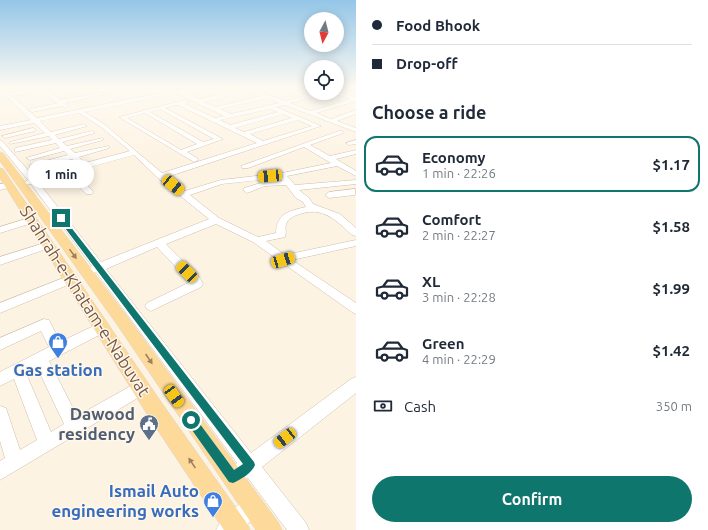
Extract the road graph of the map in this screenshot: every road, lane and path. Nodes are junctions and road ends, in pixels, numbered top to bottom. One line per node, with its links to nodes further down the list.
1 (31, 113): 18 (street)
2 (34, 113): 18 (street)
3 (62, 113): 18 (street)
4 (71, 113): 18 (street)
5 (83, 113): 40 (street)
6 (131, 113): 41 (street)
7 (148, 113): 34 (street)
8 (170, 113): 34 (street)
9 (199, 113): 19 (street)
10 (223, 113): 16 (street)
11 (245, 113): 16 (street)
12 (281, 113): 23 (street)
13 (286, 113): 17 (street)
14 (313, 113): 20 (street)
15 (354, 113): 20 (street)
16 (230, 116): 19 (street)
17 (299, 118): 29 (street); 33 (street)
18 (38, 119): 21 (street); 24 (street); 25 (street)
19 (214, 120): 23 (street)
20 (331, 121): 26 (street)
21 (0, 125)
22 (84, 126): 25 (street)
23 (230, 127): 29 (street)
24 (0, 128)
25 (49, 129): 31 (street); 32 (street)
26 (356, 130)
27 (92, 132): 32 (street)
28 (341, 132): 35 (street)
29 (244, 134): 33 (street)
30 (101, 139): 37 (street)
31 (5, 140): 55 (street)
32 (58, 141): 37 (street); 38 (street)
33 (267, 142): 39 (street); 54 (street)
34 (203, 145): 41 (street)
35 (306, 145): 39 (street); 46 (street)
36 (107, 147): 44 (street)
37 (66, 148): 44 (street); 45 (street)
38 (18, 150)
39 (290, 150): 50 (street)
40 (135, 152): 49 (street); 54 (street)
41 (181, 152): 47 (street)
42 (356, 152): 46 (street)
43 (0, 155): 55 (main road, Shahrah-e-Khatam-e-Nabuvat)
44 (74, 156): 49 (street); 51 (street)
45 (30, 158)
46 (329, 159): 48 (street)
47 (194, 160)
48 (338, 164): 53 (street); 56 (street)
49 (84, 166): 52 (street)
50 (245, 166)
51 (33, 167)
52 (67, 171): 55 (street); 60 (street)
53 (356, 174)
54 (161, 176): 62 (street)
55 (13, 182): 65 (main road, Shahrah-e-Khatam-e-Nabuvat); 76 (main road, Shahrah-e-Khatam-e-Nabuvat)
56 (287, 182): 58 (street); 59 (street); 62 (street); 64 (street)
57 (356, 182): 58 (street)
58 (346, 184): 61 (street)
59 (247, 190)
60 (89, 192)
61 (356, 193): 63 (street)
62 (184, 194): 66 (street)
63 (329, 195)
64 (314, 208): 68 (street); 69 (street)
65 (32, 220): 67 (street); 72 (main road, Shahrah-e-Khatam-e-Nabuvat)
66 (216, 220): 69 (street); 70 (street)
67 (0, 230)
68 (356, 233)
69 (257, 240): 74 (street)
70 (159, 243): 76 (street); 78 (street)
71 (351, 244): 73 (street); 74 (street)
72 (48, 245): 75 (street); 77 (main road, Shahrah-e-Khatam-e-Nabuvat)
73 (356, 252)
74 (283, 260): 80 (street)
75 (0, 261)
76 (92, 270): 93 (street); 95 (main road, Shahrah-e-Khatam-e-Nabuvat, one-way to 95)
77 (71, 279): 79 (street); 81 (main road, Shahrah-e-Khatam-e-Nabuvat)
78 (151, 306)
79 (0, 308)
80 (356, 309)
81 (102, 327): 83 (street); 88 (main road, Shahrah-e-Khatam-e-Nabuvat)
82 (0, 344): 83 (street)
83 (57, 350): 84 (street)
84 (40, 358): 85 (street); 90 (street)
85 (18, 370): 86 (street); 91 (street)
86 (0, 379)
87 (356, 384): 93 (street)
88 (141, 388): 90 (street); 97 (main road, Shahrah-e-Khatam-e-Nabuvat, one-way to 88)
89 (0, 414): 92 (street)
90 (74, 427): 91 (street)
91 (48, 443): 92 (street)
92 (16, 462): 94 (street)
93 (250, 465): 95 (street); 99 (street)
94 (0, 471)
95 (233, 478): 96 (main road, Shahrah-e-Khatam-e-Nabuvat)
96 (253, 506): 97 (street); 98 (main road, Shahrah-e-Khatam-e-Nabuvat)
97 (233, 528)
98 (270, 530)
99 (300, 530)

